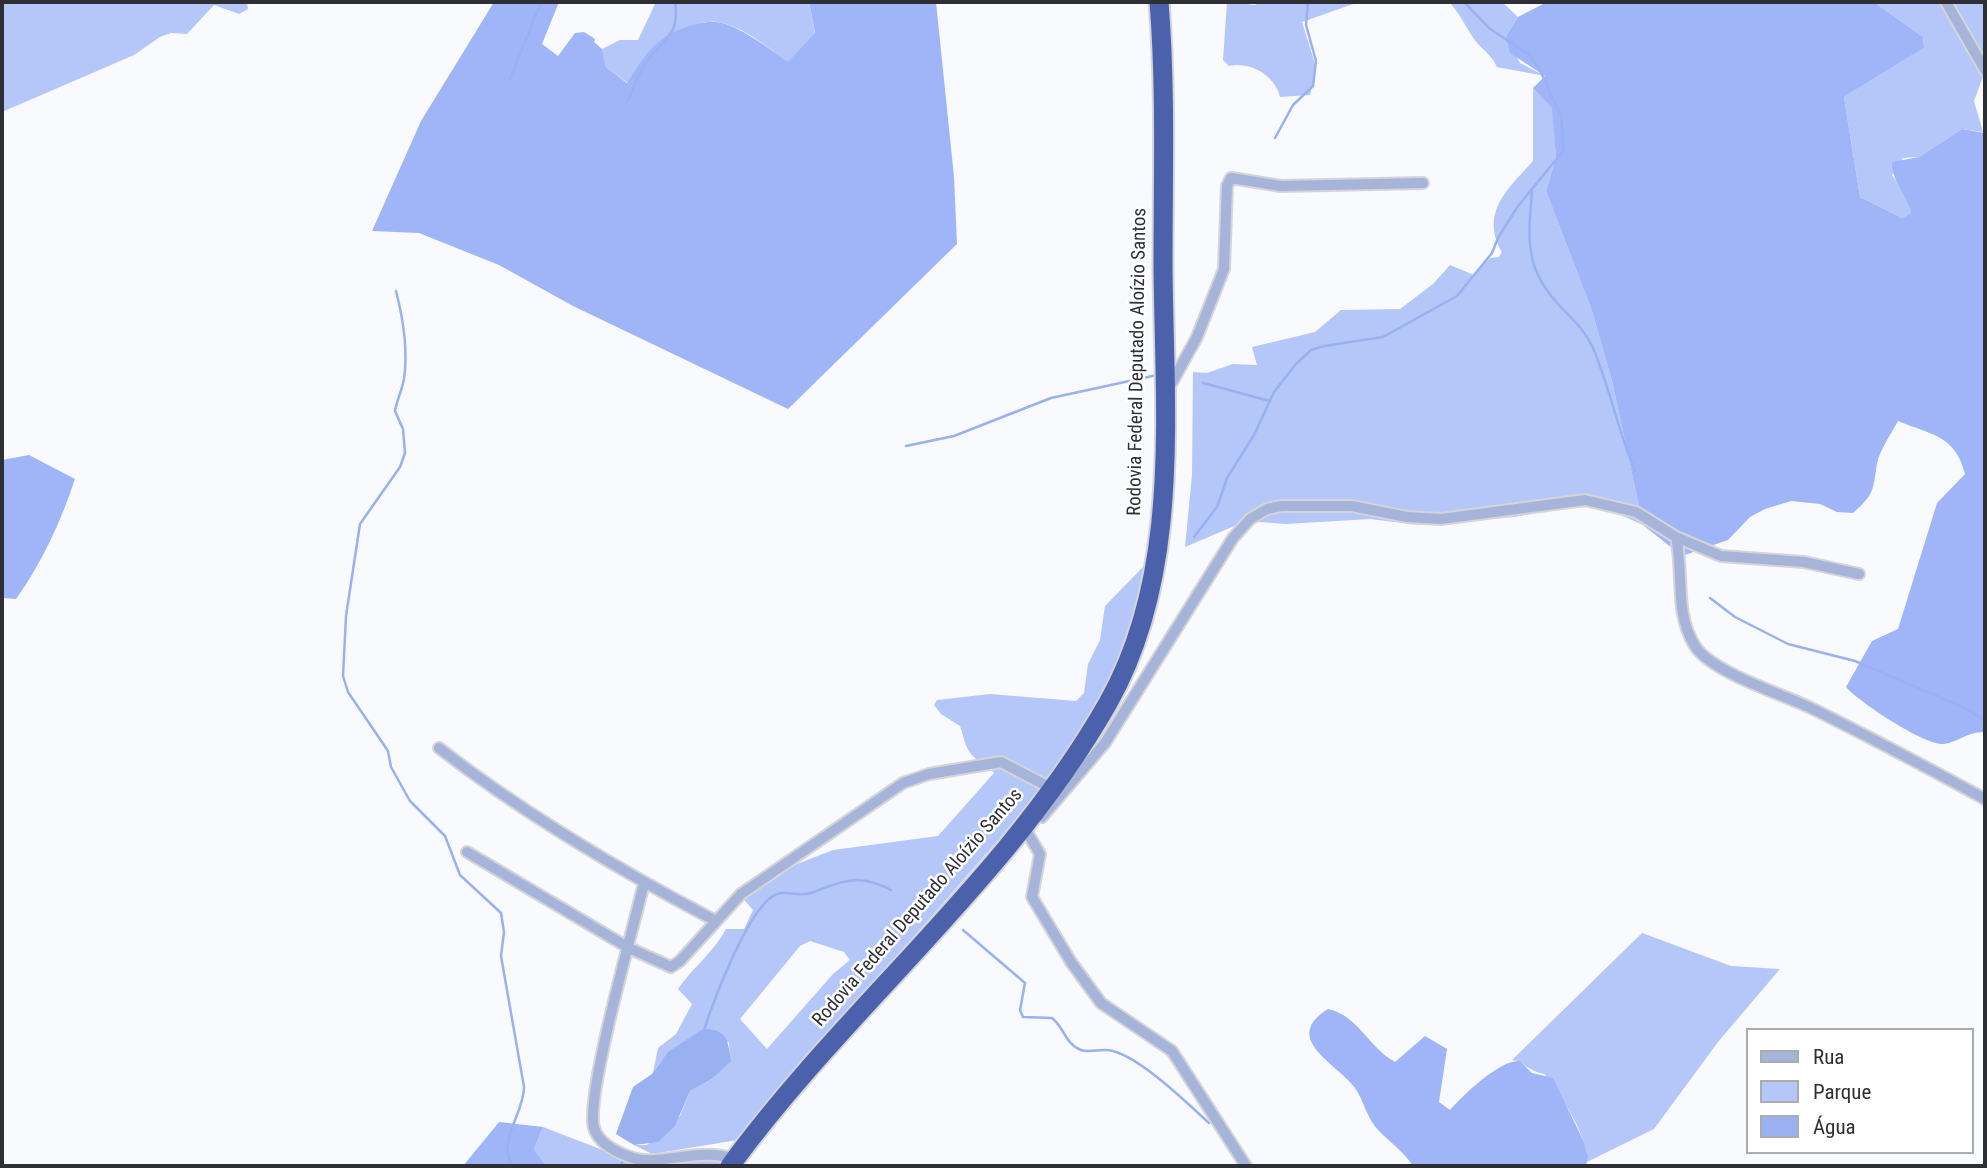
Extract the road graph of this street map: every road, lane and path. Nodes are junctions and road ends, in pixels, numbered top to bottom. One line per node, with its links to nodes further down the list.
1 (1159, 2): 5 (highway, Rodovia Federal Deputado Aloízio Santos)
2 (1946, 2): 3 (street)
3 (1985, 70)
4 (1423, 183): 5 (street)
5 (1164, 396): 10 (highway, Rodovia Federal Deputado Aloízio Santos)
6 (1676, 537): 7 (street); 9 (street); 10 (street)
7 (1859, 574)
8 (439, 748): 12 (street)
9 (1985, 799)
10 (1041, 806): 13 (street); 15 (highway, Rodovia Federal Deputado Aloízio Santos); 16 (street)
11 (467, 852): 14 (street)
12 (644, 883): 13 (street); 14 (street)
13 (714, 920): 14 (street)
14 (629, 948): 15 (street)
15 (732, 1163)
16 (1246, 1166)

